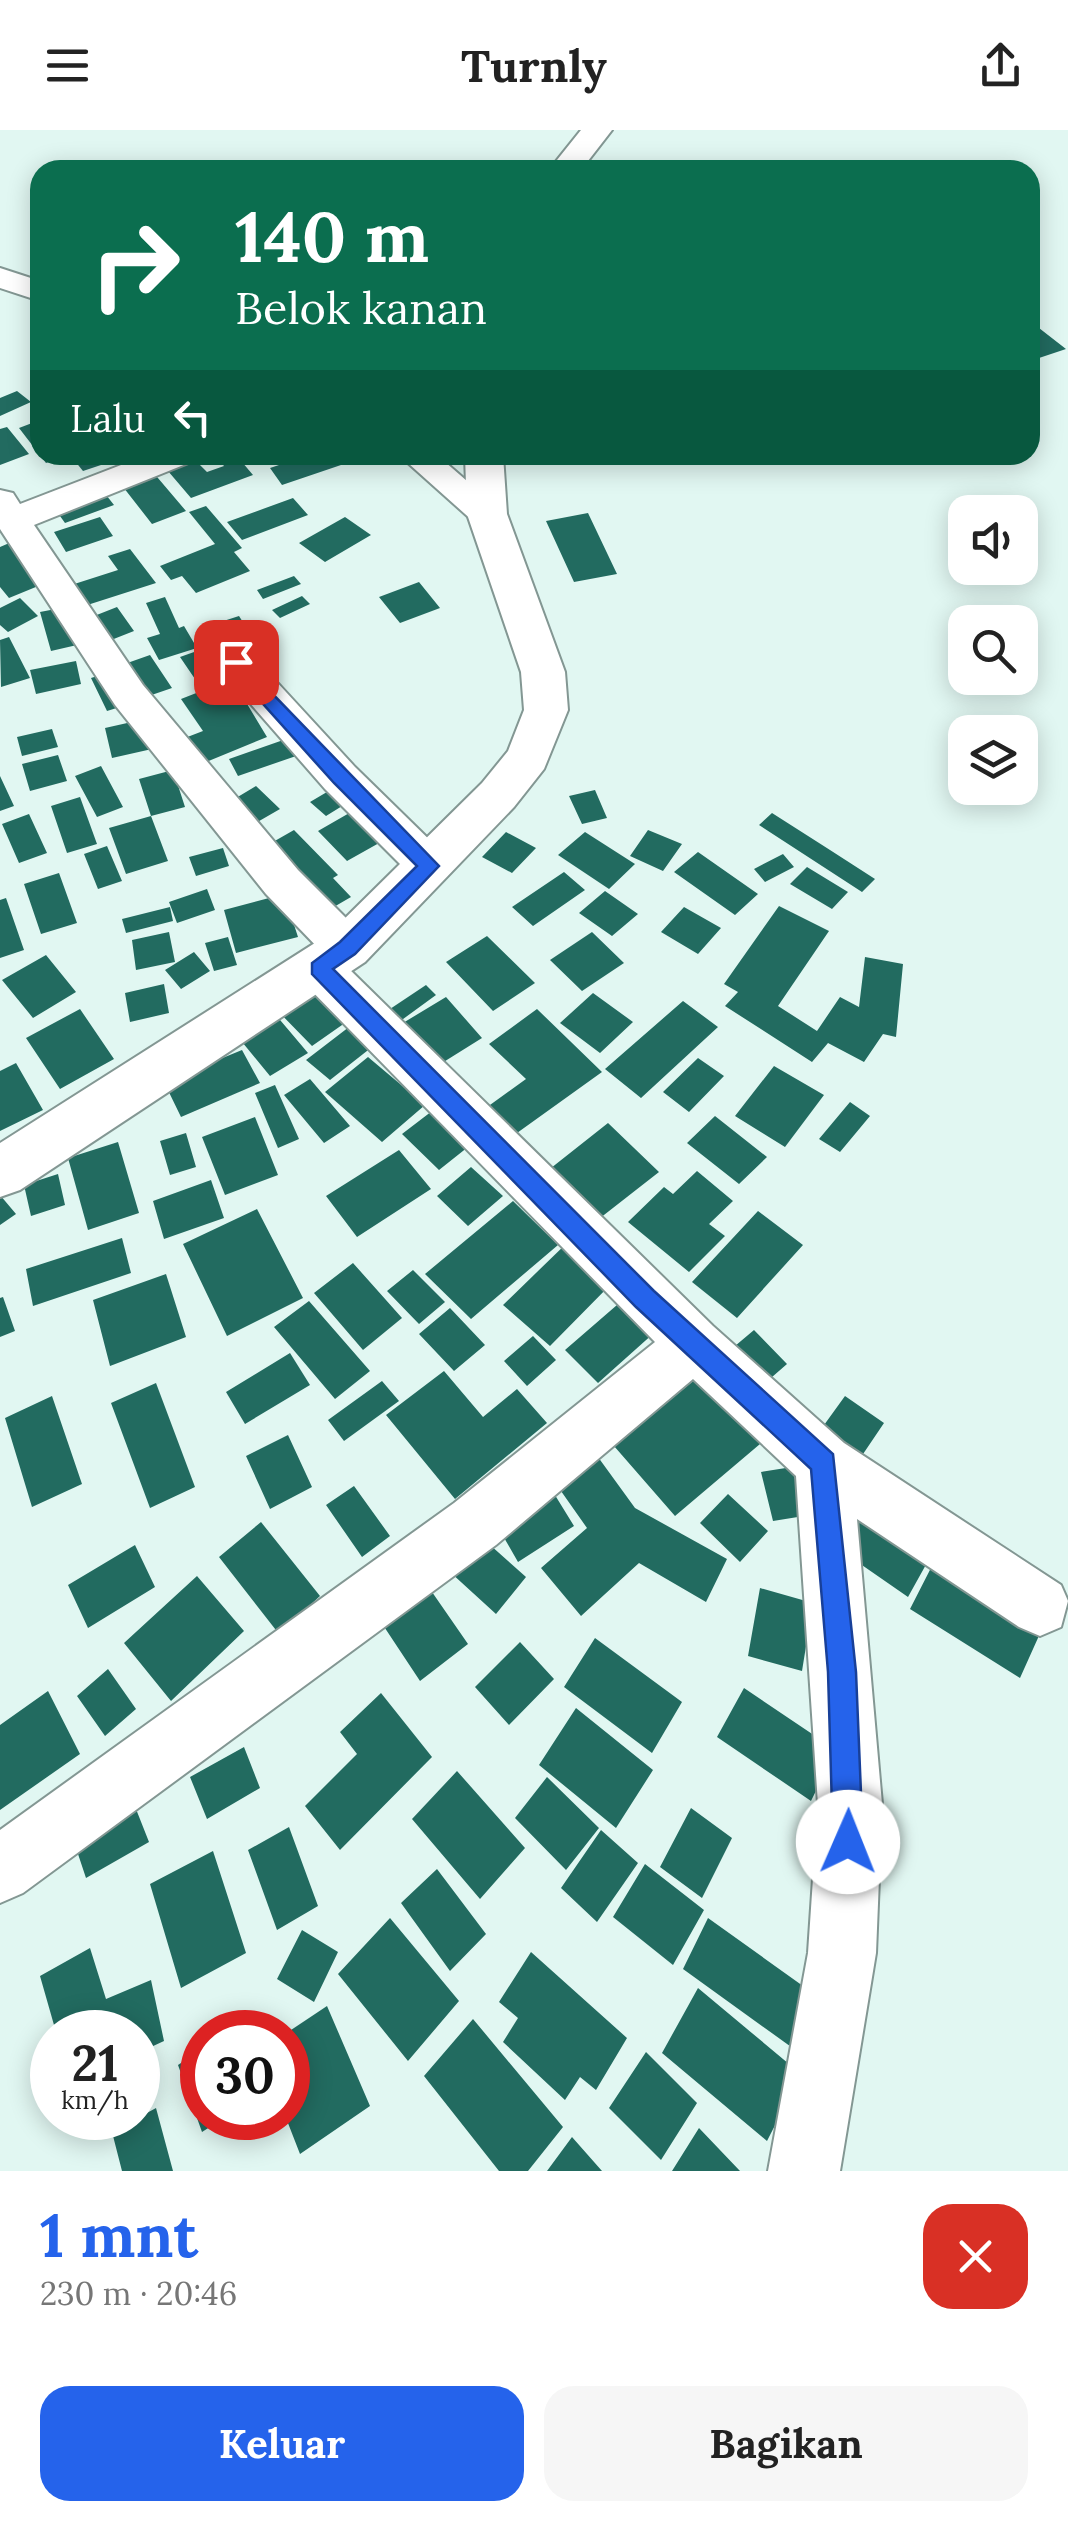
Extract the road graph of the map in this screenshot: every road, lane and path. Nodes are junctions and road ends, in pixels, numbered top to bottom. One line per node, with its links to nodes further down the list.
1 (597, 130): 2 (street)
2 (573, 160)
3 (0, 277): 4 (street)
4 (30, 288)
5 (149, 465): 8 (street)
6 (428, 465): 9 (street)
7 (485, 465): 9 (street)
8 (8, 510): 12 (street)
9 (487, 514): 11 (street)
10 (236, 662): 11 (street)
11 (429, 866): 12 (street)
12 (333, 958): 13 (street); 14 (street)
13 (0, 1173)
14 (694, 1344): 15 (street); 17 (street)
15 (824, 1463): 16 (street); 18 (street)
16 (1040, 1606)
17 (0, 1870)
18 (804, 2171)

